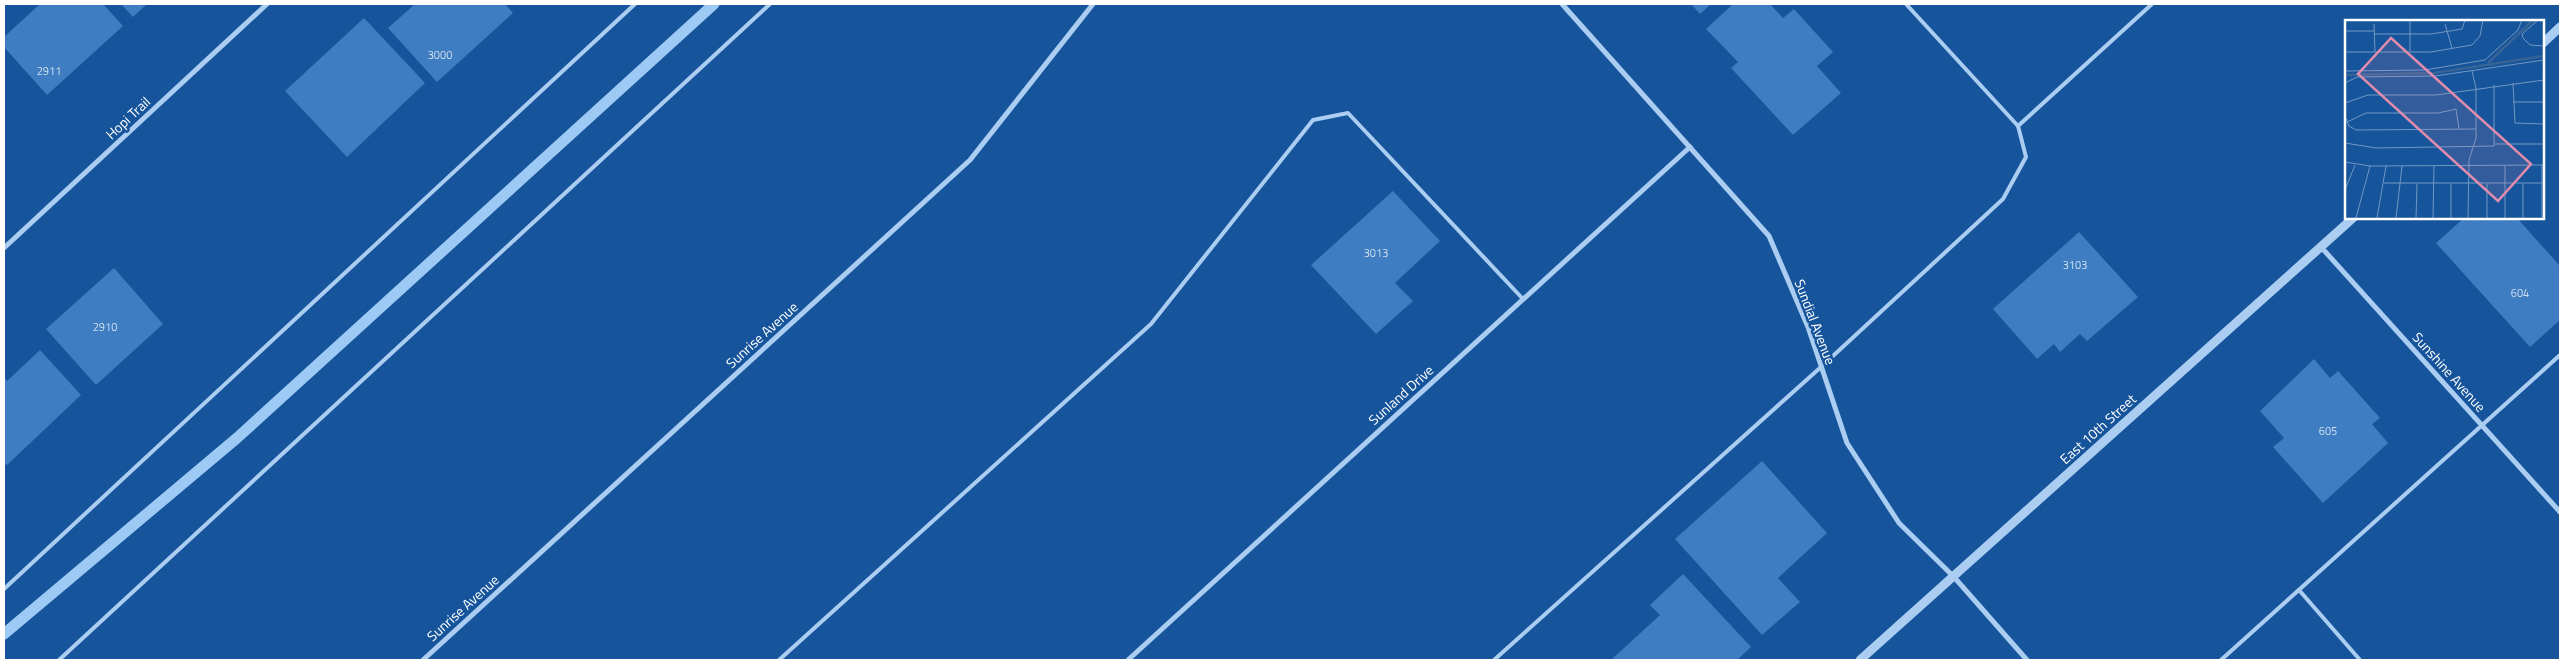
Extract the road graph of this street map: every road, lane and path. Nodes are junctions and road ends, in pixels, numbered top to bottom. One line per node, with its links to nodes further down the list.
1 (268, 4): 14 (street, Hopi Trail)
2 (635, 4): 21 (lane)
3 (770, 4): 23 (lane)
4 (1094, 4): 24 (street, Sunrise Avenue)
5 (1562, 4): 11 (street, Sundial Avenue)
6 (1906, 4): 10 (lane)
7 (2152, 4): 10 (lane)
8 (2560, 27): 9 (street)
9 (2544, 42)
10 (2018, 126): 17 (lane)
11 (1690, 147): 15 (street, Sunland Drive); 17 (street, Sundial Avenue)
12 (2352, 219): 13 (street, East 10th Street)
13 (2321, 246): 18 (street, Sunshine Avenue); 20 (street, East 10th Street)
14 (4, 248)
15 (1523, 299): 25 (lane); 26 (street, Sunland Drive)
16 (2560, 355): 18 (lane)
17 (1821, 367): 20 (street, Sundial Avenue); 27 (lane)
18 (2482, 426): 19 (street, Sunshine Avenue); 22 (lane)
19 (2560, 512)
20 (1954, 577): 28 (street, East 10th Street); 29 (street, Sundial Avenue)
21 (4, 589)
22 (2299, 590): 30 (lane); 31 (lane)
23 (59, 660)
24 (423, 660)
25 (779, 660)
26 (1128, 660)
27 (1494, 660)
28 (1860, 660)
29 (2027, 660)
30 (2221, 660)
31 (2360, 660)

